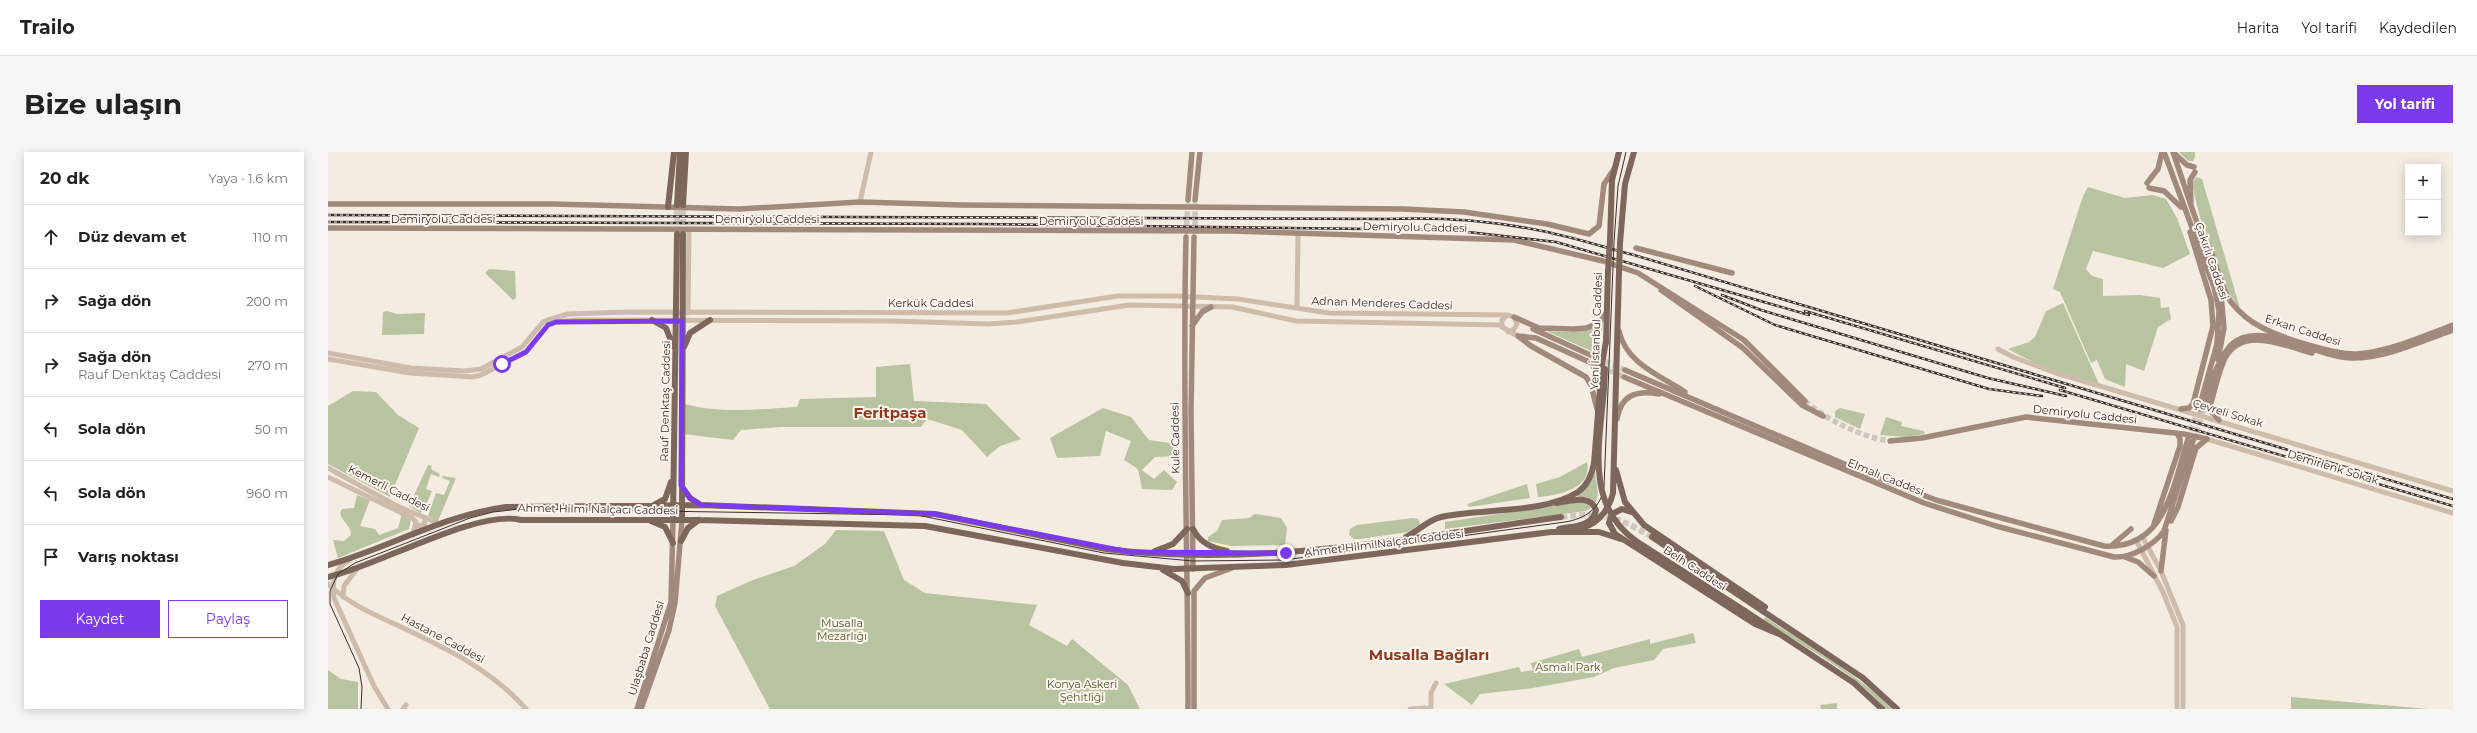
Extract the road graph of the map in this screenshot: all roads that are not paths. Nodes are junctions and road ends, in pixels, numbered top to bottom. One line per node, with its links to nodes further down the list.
1 (674, 152): 17 (main road)
2 (680, 152): 3 (main road)
3 (686, 152)
4 (871, 152): 14 (street)
5 (1192, 152): 12 (main road)
6 (1200, 152): 13 (main road)
7 (1619, 152): 11 (main road, Yeni İstanbul Caddesi)
8 (1634, 152): 44 (main road, Yeni İstanbul Caddesi, bridge)
9 (2163, 152): 18 (main road, Çakırlı Caddesi); 18 (main road)
10 (2173, 152): 16 (main road, Çakırlı Caddesi); 16 (main road)
11 (1614, 169): 14 (main road, Demiryolu Caddesi); 36 (main road, Yeni İstanbul Caddesi, bridge)
12 (1188, 200)
13 (1196, 200)
14 (860, 202): 17 (main road, Demiryolu Caddesi)
15 (330, 203): 17 (main road, Demiryolu Caddesi)
16 (2191, 206): 22 (main road, Çakırlı Caddesi)
17 (668, 207)
18 (2184, 210): 19 (main road, Çakırlı Caddesi)
19 (2189, 224): 64 (main road); 65 (main road, Çakırlı Caddesi)
20 (328, 228): 21 (main road, Demiryolu Caddesi)
21 (689, 229): 23 (main road, Demiryolu Caddesi); 37 (street)
22 (2198, 230): 43 (main road, Erkan Caddesi); 59 (main road, Çakırlı Caddesi)
23 (1298, 233): 29 (main road, Demiryolu Caddesi); 35 (street)
24 (680, 234): 37 (main road, Rauf Denktaş Caddesi)
25 (1186, 237): 30 (main road, Kule Caddesi)
26 (1194, 237): 31 (main road, Kule Caddesi)
27 (1636, 248): 28 (main road)
28 (1732, 273)
29 (1645, 277): 63 (main road, Demiryolu Caddesi); 68 (main road)
30 (1184, 296): 31 (street, Adnan Menderes Caddesi); 32 (main road, Kule Caddesi); 37 (street, Kerkük Caddesi)
31 (1192, 296): 33 (main road, Kule Caddesi); 35 (street, Adnan Menderes Caddesi)
32 (1184, 306): 33 (street, Adnan Menderes Caddesi); 40 (street, Kerkük Caddesi); 97 (main road, Kule Caddesi)
33 (1192, 306): 34 (street, Adnan Menderes Caddesi); 45 (main road, Kule Caddesi)
34 (1211, 306): 42 (street, Adnan Menderes Caddesi); 45 (main road)
35 (1297, 308): 38 (street, Adnan Menderes Caddesi)
36 (1607, 312): 38 (main road); 49 (main road, Yeni İstanbul Caddesi)
37 (682, 313): 41 (main road, Rauf Denktaş Caddesi); 51 (street, Kerkük Caddesi)
38 (1511, 316): 42 (street); 47 (street); 53 (main road)
39 (652, 320): 41 (street, Kerkük Caddesi); 55 (street, Kerkük Caddesi); 56 (main road)
40 (710, 320): 41 (street, Kerkük Caddesi); 52 (main road)
41 (679, 321): 52 (main road, Rauf Denktaş Caddesi); 56 (main road, Rauf Denktaş Caddesi)
42 (1501, 325): 47 (street)
43 (2453, 325)
44 (1618, 327): 62 (main road); 70 (main road, Yeni İstanbul Caddesi)
45 (1191, 328): 97 (main road, Kule Caddesi)
46 (2453, 330): 54 (main road, Erkan Caddesi)
47 (1508, 332): 48 (street)
48 (1517, 335): 57 (main road); 67 (main road)
49 (1606, 341): 67 (main road); 85 (main road, Yeni İstanbul Caddesi, bridge)
50 (1998, 349): 66 (street, Çevreli Sokak)
51 (328, 353)
52 (682, 356): 78 (main road, Rauf Denktaş Caddesi)
53 (1597, 358)
54 (2339, 358): 59 (main road, Erkan Caddesi); 65 (main road)
55 (328, 359)
56 (675, 360): 76 (main road, Rauf Denktaş Caddesi)
57 (1596, 365)
58 (1625, 370): 62 (main road, Elmalı Caddesi)
59 (2214, 374): 65 (main road, Çakırlı Caddesi)
60 (1624, 377): 61 (main road, Elmalı Caddesi)
61 (1669, 396): 70 (main road); 115 (main road, Elmalı Caddesi)
62 (1698, 400): 109 (main road, Elmalı Caddesi)
63 (1805, 401)
64 (2194, 401): 65 (main road); 66 (main road)
65 (2206, 403): 69 (main road)
66 (2181, 409): 69 (street, Çevreli Sokak)
67 (1598, 410): 84 (main road)
68 (1822, 416)
69 (2219, 420): 79 (street, Çevreli Sokak)
70 (1614, 429): 74 (main road, Yeni İstanbul Caddesi)
71 (2177, 433): 72 (main road, Demiryolu Caddesi); 73 (main road, Demiryolu Caddesi); 100 (main road)
72 (2207, 439): 86 (street, Demirlenk Sokak); 96 (main road)
73 (1890, 441)
74 (1614, 456): 87 (main road, Belh Caddesi); 99 (main road)
75 (328, 468): 89 (street, Kemerli Caddesi)
76 (674, 476): 81 (main road); 82 (main road, Rauf Denktaş Caddesi)
77 (328, 477): 95 (street, Kemerli Caddesi)
78 (681, 485): 80 (main road); 83 (main road, Rauf Denktaş Caddesi)
79 (2453, 491)
80 (701, 505): 83 (main road, Ahmet Hilmi Nalçacı Caddesi); 112 (main road, Ahmet Hilmi Nalçacı Caddesi)
81 (648, 506): 82 (main road, Ahmet Hilmi Nalçacı Caddesi); 94 (main road, Ahmet Hilmi Nalçacı Caddesi)
82 (673, 506): 83 (main road, Ahmet Hilmi Nalçacı Caddesi); 91 (main road, Rauf Denktaş Caddesi)
83 (682, 506): 92 (main road, Rauf Denktaş Caddesi)
84 (1536, 506): 99 (main road); 103 (main road)
85 (1608, 511): 134 (main road, Belh Caddesi, bridge)
86 (2453, 513)
87 (1634, 514): 104 (main road); 133 (main road, Belh Caddesi)
88 (1561, 517): 103 (main road, Ahmet Hilmi Nalçacı Caddesi)
89 (425, 519): 94 (street, Kemerli Caddesi); 95 (street)
90 (646, 519): 91 (main road, Ahmet Hilmi Nalçacı Caddesi); 107 (main road); 118 (main road, Ahmet Hilmi Nalçacı Caddesi)
91 (673, 520): 92 (main road, Ahmet Hilmi Nalçacı Caddesi); 107 (main road, Ulaşbaba Caddesi)
92 (682, 520): 93 (main road, Ahmet Hilmi Nalçacı Caddesi); 106 (main road, Ulaşbaba Caddesi)
93 (699, 520): 106 (main road); 117 (main road, Ahmet Hilmi Nalçacı Caddesi)
94 (441, 524): 101 (main road, Ahmet Hilmi Nalçacı Caddesi)
95 (416, 526): 101 (street, Kemerli Caddesi)
96 (2166, 527): 100 (main road); 108 (main road); 121 (main road)
97 (1190, 529): 112 (main road); 113 (main road); 114 (main road, Kule Caddesi)
98 (2131, 529): 109 (main road)
99 (1551, 532): 104 (main road, Ahmet Hilmi Nalçacı Caddesi); 119 (main road, Ahmet Hilmi Nalçacı Caddesi)
100 (2145, 534): 105 (main road, Elmalı Caddesi); 108 (street)
101 (413, 535): 111 (main road, Ahmet Hilmi Nalçacı Caddesi)
102 (1652, 537): 133 (main road, Belh Caddesi)
103 (1399, 539): 113 (main road, Ahmet Hilmi Nalçacı Caddesi)
104 (1624, 540): 134 (main road, Belh Caddesi)
105 (2136, 540): 109 (main road, Elmalı Caddesi); 110 (street)
106 (681, 541): 140 (main road, Ulaşbaba Caddesi)
107 (673, 543): 139 (main road, Ulaşbaba Caddesi)
108 (2148, 545): 110 (main road, Elmalı Caddesi); 121 (street)
109 (2110, 547)
110 (2141, 550): 115 (main road, Elmalı Caddesi); 123 (street)
111 (365, 553): 116 (main road, Ahmet Hilmi Nalçacı Caddesi); 122 (street)
112 (1152, 553): 114 (main road, Ahmet Hilmi Nalçacı Caddesi)
113 (1235, 553): 114 (main road, Ahmet Hilmi Nalçacı Caddesi)
114 (1190, 554): 120 (main road, Kule Caddesi)
115 (2125, 557): 123 (main road)
116 (328, 565)
117 (1154, 567): 120 (main road, Ahmet Hilmi Nalçacı Caddesi); 127 (main road)
118 (358, 568): 122 (main road, Ahmet Hilmi Nalçacı Caddesi); 129 (street)
119 (1234, 568): 120 (main road, Ahmet Hilmi Nalçacı Caddesi); 142 (main road)
120 (1190, 569): 127 (main road, Kule Caddesi)
121 (2161, 570): 147 (street)
122 (338, 575): 124 (main road, Ahmet Hilmi Nalçacı Caddesi); 126 (street)
123 (2154, 576): 146 (street)
124 (328, 577)
125 (328, 584): 126 (street, Hastane Caddesi)
126 (333, 589): 129 (street, Hastane Caddesi); 131 (street)
127 (1188, 593): 141 (main road, Kule Caddesi)
128 (328, 595): 131 (street)
129 (343, 597): 130 (street, Hastane Caddesi)
130 (348, 602): 132 (street); 138 (street, Hastane Caddesi)
131 (336, 604): 132 (street)
132 (340, 612): 137 (street)
133 (1777, 619): 145 (main road, Belh Caddesi)
134 (1779, 634): 144 (main road, Belh Caddesi)
135 (1436, 683): 136 (street)
136 (1431, 708): 143 (street)
137 (388, 709)
138 (526, 709)
139 (636, 709)
140 (641, 709)
141 (1188, 709)
142 (1194, 709)
143 (1410, 709)
144 (1882, 709)
145 (1897, 709)
146 (2177, 709)
147 (2183, 709)

